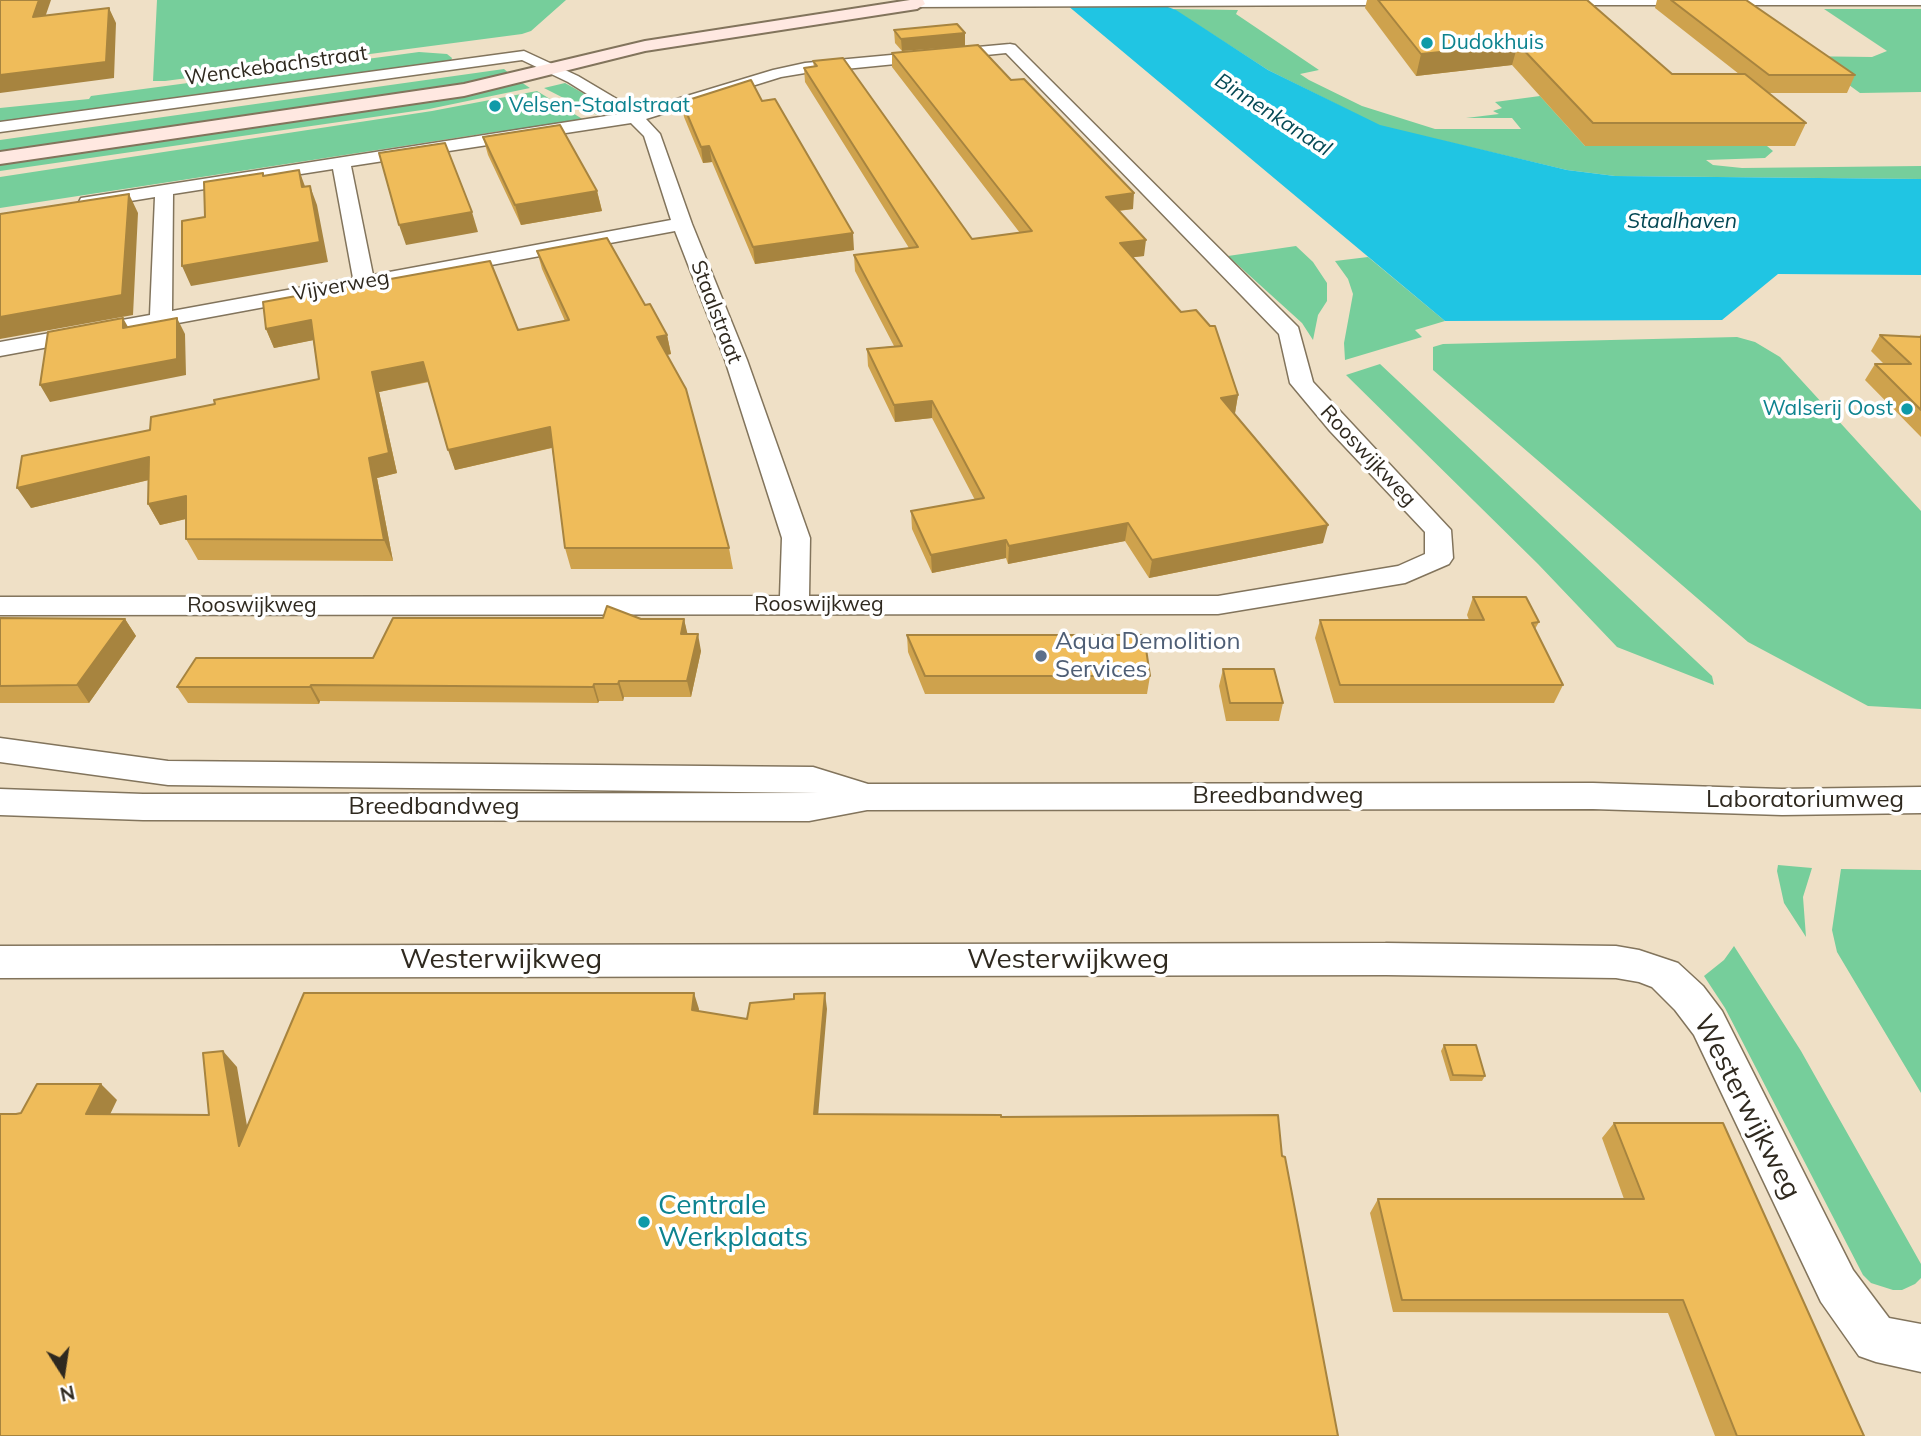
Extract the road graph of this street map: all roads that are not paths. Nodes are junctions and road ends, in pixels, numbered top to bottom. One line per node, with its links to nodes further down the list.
1 (1377, 1): 5 (street)
2 (1529, 1): 3 (street)
3 (1624, 1): 4 (street)
4 (1921, 1)
5 (914, 2): 6 (street)
6 (556, 69): 7 (street, Staalstraat); 8 (street, Wenckebachstraat); 9 (street)
7 (635, 117): 10 (street, Rooswijkweg); 13 (street, Staalstraat); 17 (street, Rooswijkweg)
8 (0, 127)
9 (0, 158)
10 (341, 163): 11 (street, Rooswijkweg); 14 (street)
11 (164, 191): 12 (street, Rooswijkweg); 15 (street)
12 (68, 205)
13 (681, 224): 14 (street, Vijverweg); 17 (street, Staalstraat)
14 (364, 282): 15 (street, Vijverweg)
15 (161, 319): 16 (street, Vijverweg)
16 (0, 349)
17 (794, 605): 18 (street, Rooswijkweg)
18 (0, 606)
19 (0, 739): 21 (street, Breedbandweg)
20 (0, 750): 21 (street, Breedbandweg)
21 (47, 755): 22 (street, Breedbandweg)
22 (867, 797): 23 (street, Breedbandweg); 25 (street, Breedbandweg)
23 (1688, 799): 24 (street, Laboratoriumweg)
24 (1921, 800)
25 (0, 802)
26 (0, 962): 27 (street, Westerwijkweg)
27 (1921, 1348)

